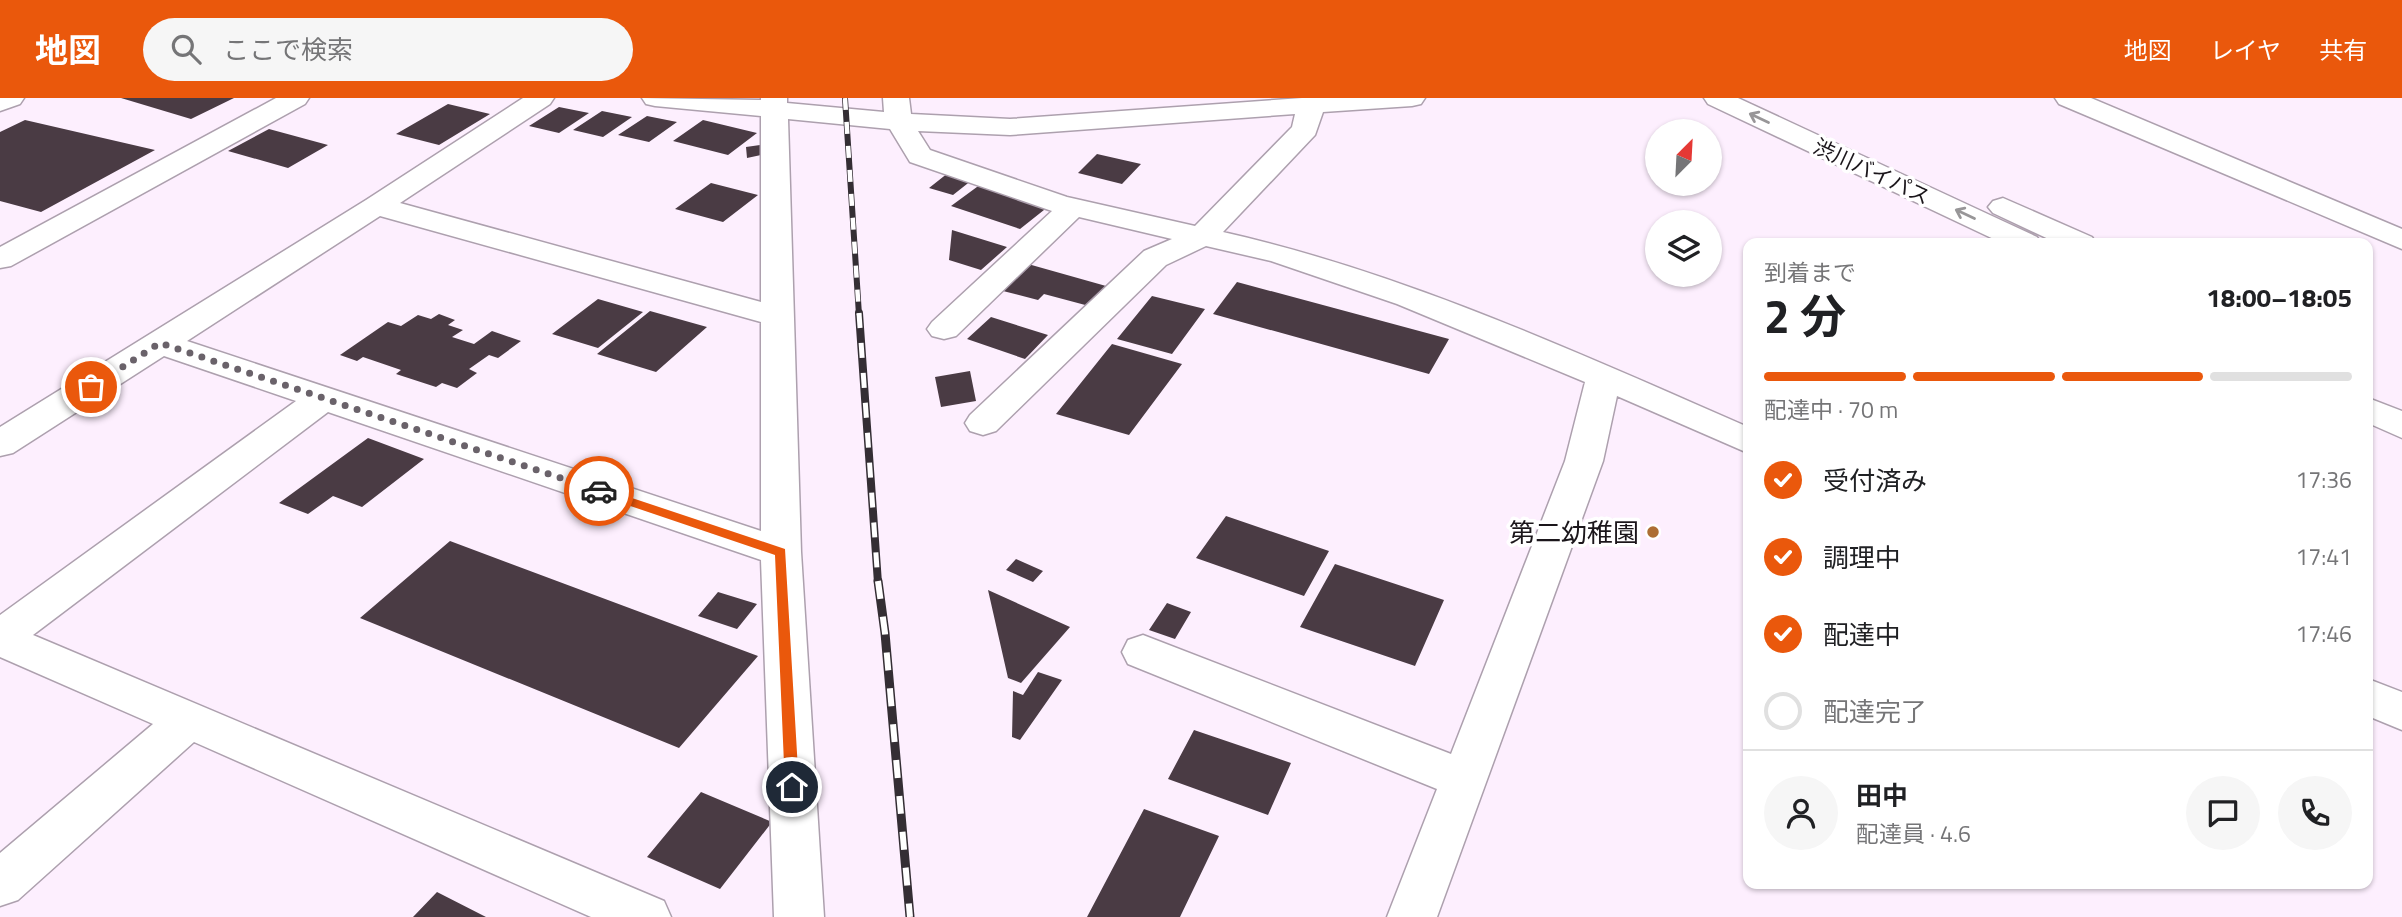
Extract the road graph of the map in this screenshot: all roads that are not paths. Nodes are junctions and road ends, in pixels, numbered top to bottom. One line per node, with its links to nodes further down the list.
1 (11, 98): 10 (main road)
2 (296, 98): 19 (main road)
3 (541, 98): 13 (main road)
4 (655, 98): 11 (main road)
5 (1412, 98): 9 (main road)
6 (1717, 98): 16 (main road, 渋川バイパス, one-way to 6)
7 (1773, 98): 17 (main road, 渋川バイパス)
8 (2068, 98): 18 (main road)
9 (1314, 102): 12 (main road); 15 (main road)
10 (0, 103)
11 (774, 104): 12 (main road); 20 (main road)
12 (898, 110): 14 (main road)
13 (376, 206): 20 (main road); 22 (main road)
14 (1073, 208): 15 (main road); 21 (main road)
15 (1201, 237): 23 (main road); 28 (main road)
16 (2015, 238)
17 (2070, 238)
18 (2402, 240)
19 (0, 259)
20 (777, 316): 32 (main road)
21 (944, 329)
22 (160, 343): 25 (main road); 31 (main road)
23 (1604, 377): 30 (main road); 38 (main road)
24 (2373, 384): 26 (main road)
25 (323, 398): 32 (main road); 33 (main road)
26 (2402, 398)
27 (2373, 412): 29 (main road)
28 (983, 423)
29 (2402, 426)
30 (1743, 439)
31 (0, 444)
32 (781, 552): 41 (main road)
33 (0, 638): 37 (main road)
34 (1143, 652): 38 (main road)
35 (2373, 699): 36 (main road)
36 (2402, 712)
37 (189, 720): 39 (main road); 40 (main road)
38 (1464, 779): 42 (main road)
39 (0, 884)
40 (646, 917)
41 (799, 917)
42 (1412, 917)

